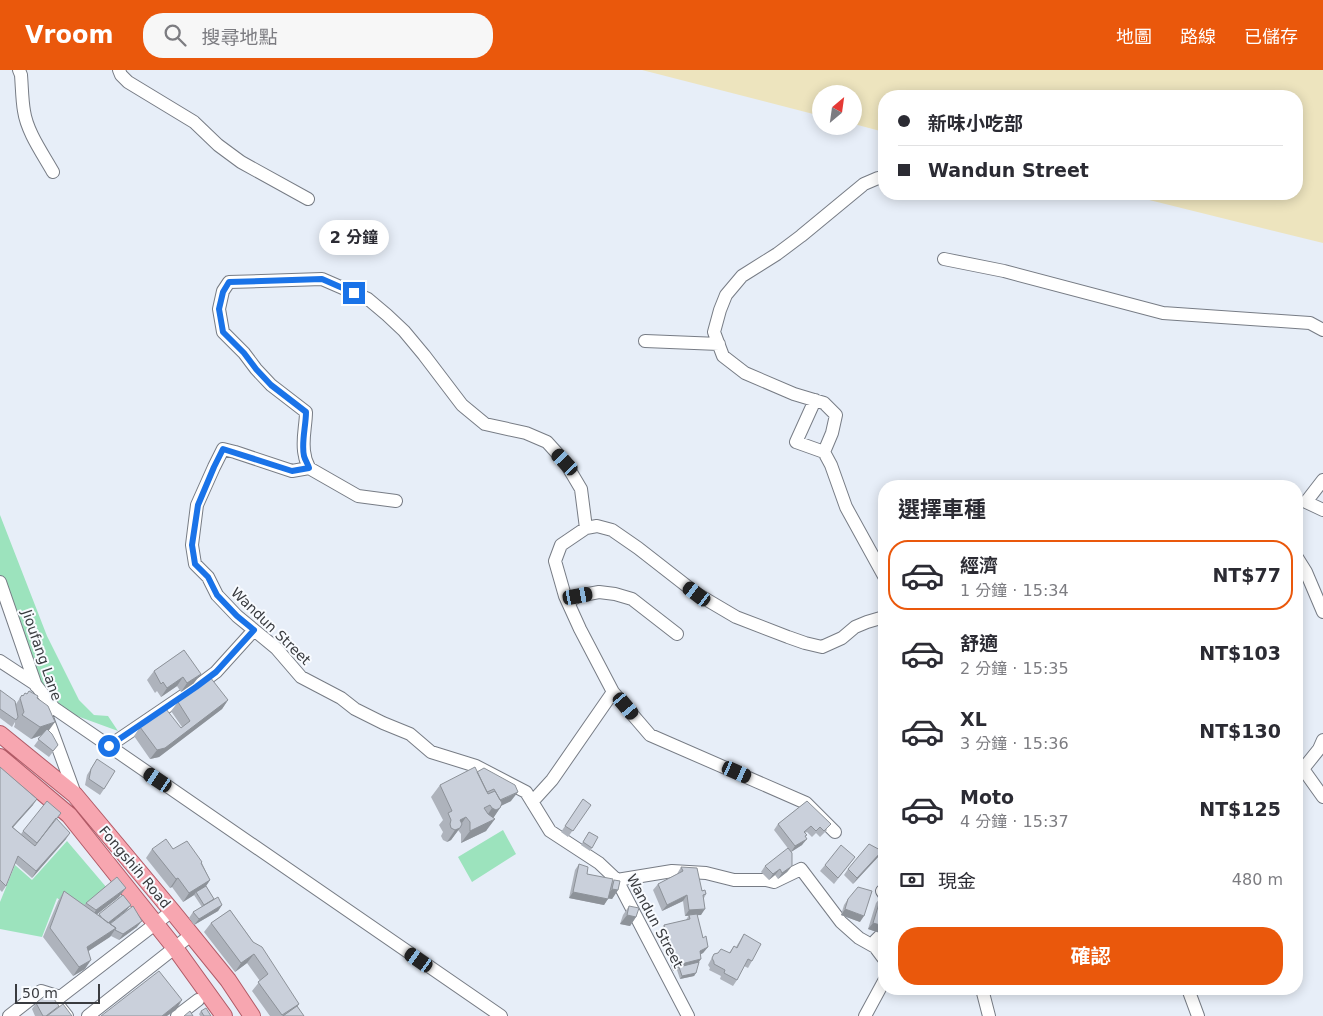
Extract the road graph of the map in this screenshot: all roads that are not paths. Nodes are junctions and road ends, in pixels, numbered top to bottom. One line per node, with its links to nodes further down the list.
1 (19, 70): 3 (street)
2 (119, 70): 5 (street)
3 (53, 172)
4 (878, 178): 9 (street)
5 (308, 199)
6 (944, 259): 7 (street)
7 (1323, 330)
8 (645, 341): 9 (street)
9 (718, 344): 10 (street)
10 (814, 400): 11 (street); 11 (street)
11 (824, 452): 17 (street)
12 (309, 468): 14 (street); 16 (street); 23 (street, Wandun Street)
13 (1323, 480): 15 (street)
14 (396, 501)
15 (1323, 510)
16 (586, 528): 20 (street); 22 (street)
17 (878, 565)
18 (1303, 567): 21 (street)
19 (0, 582): 26 (street, Jioufang Lane)
20 (568, 602): 24 (street); 27 (street)
21 (1323, 612)
22 (878, 618)
23 (254, 630): 30 (street); 36 (street, Wandun Street)
24 (677, 634)
25 (0, 661): 26 (street)
26 (35, 684): 30 (street); 34 (street, Jioufang Lane)
27 (614, 692): 36 (street); 37 (street)
28 (0, 734): 34 (main road, Fongshih Road)
29 (1323, 740): 32 (street)
30 (109, 746): 57 (street)
31 (0, 756): 40 (main road, Fongshih Road)
32 (1303, 763)
33 (1303, 771): 35 (street)
34 (75, 795): 39 (main road, Fongshih Road)
35 (1323, 797)
36 (532, 802): 38 (street, Wandun Street)
37 (835, 832)
38 (618, 880): 43 (street); 58 (street, Wandun Street)
39 (172, 911): 40 (street); 41 (main road, Fongshih Road)
40 (155, 924): 44 (main road, Fongshih Road); 49 (street)
41 (191, 935): 44 (street); 56 (main road, Fongshih Road)
42 (878, 938): 43 (street)
43 (875, 947): 45 (street)
44 (175, 948): 53 (street); 55 (main road, Fongshih Road)
45 (878, 951)
46 (878, 992): 59 (street)
47 (984, 995): 60 (street)
48 (1190, 995): 61 (street)
49 (60, 997): 51 (street); 52 (street)
50 (198, 1000): 54 (street)
51 (9, 1016)
52 (67, 1016)
53 (88, 1016)
54 (177, 1016)
55 (224, 1016)
56 (252, 1016)
57 (501, 1016)
58 (688, 1016)
59 (865, 1016)
60 (989, 1016)
61 (1198, 1016)

